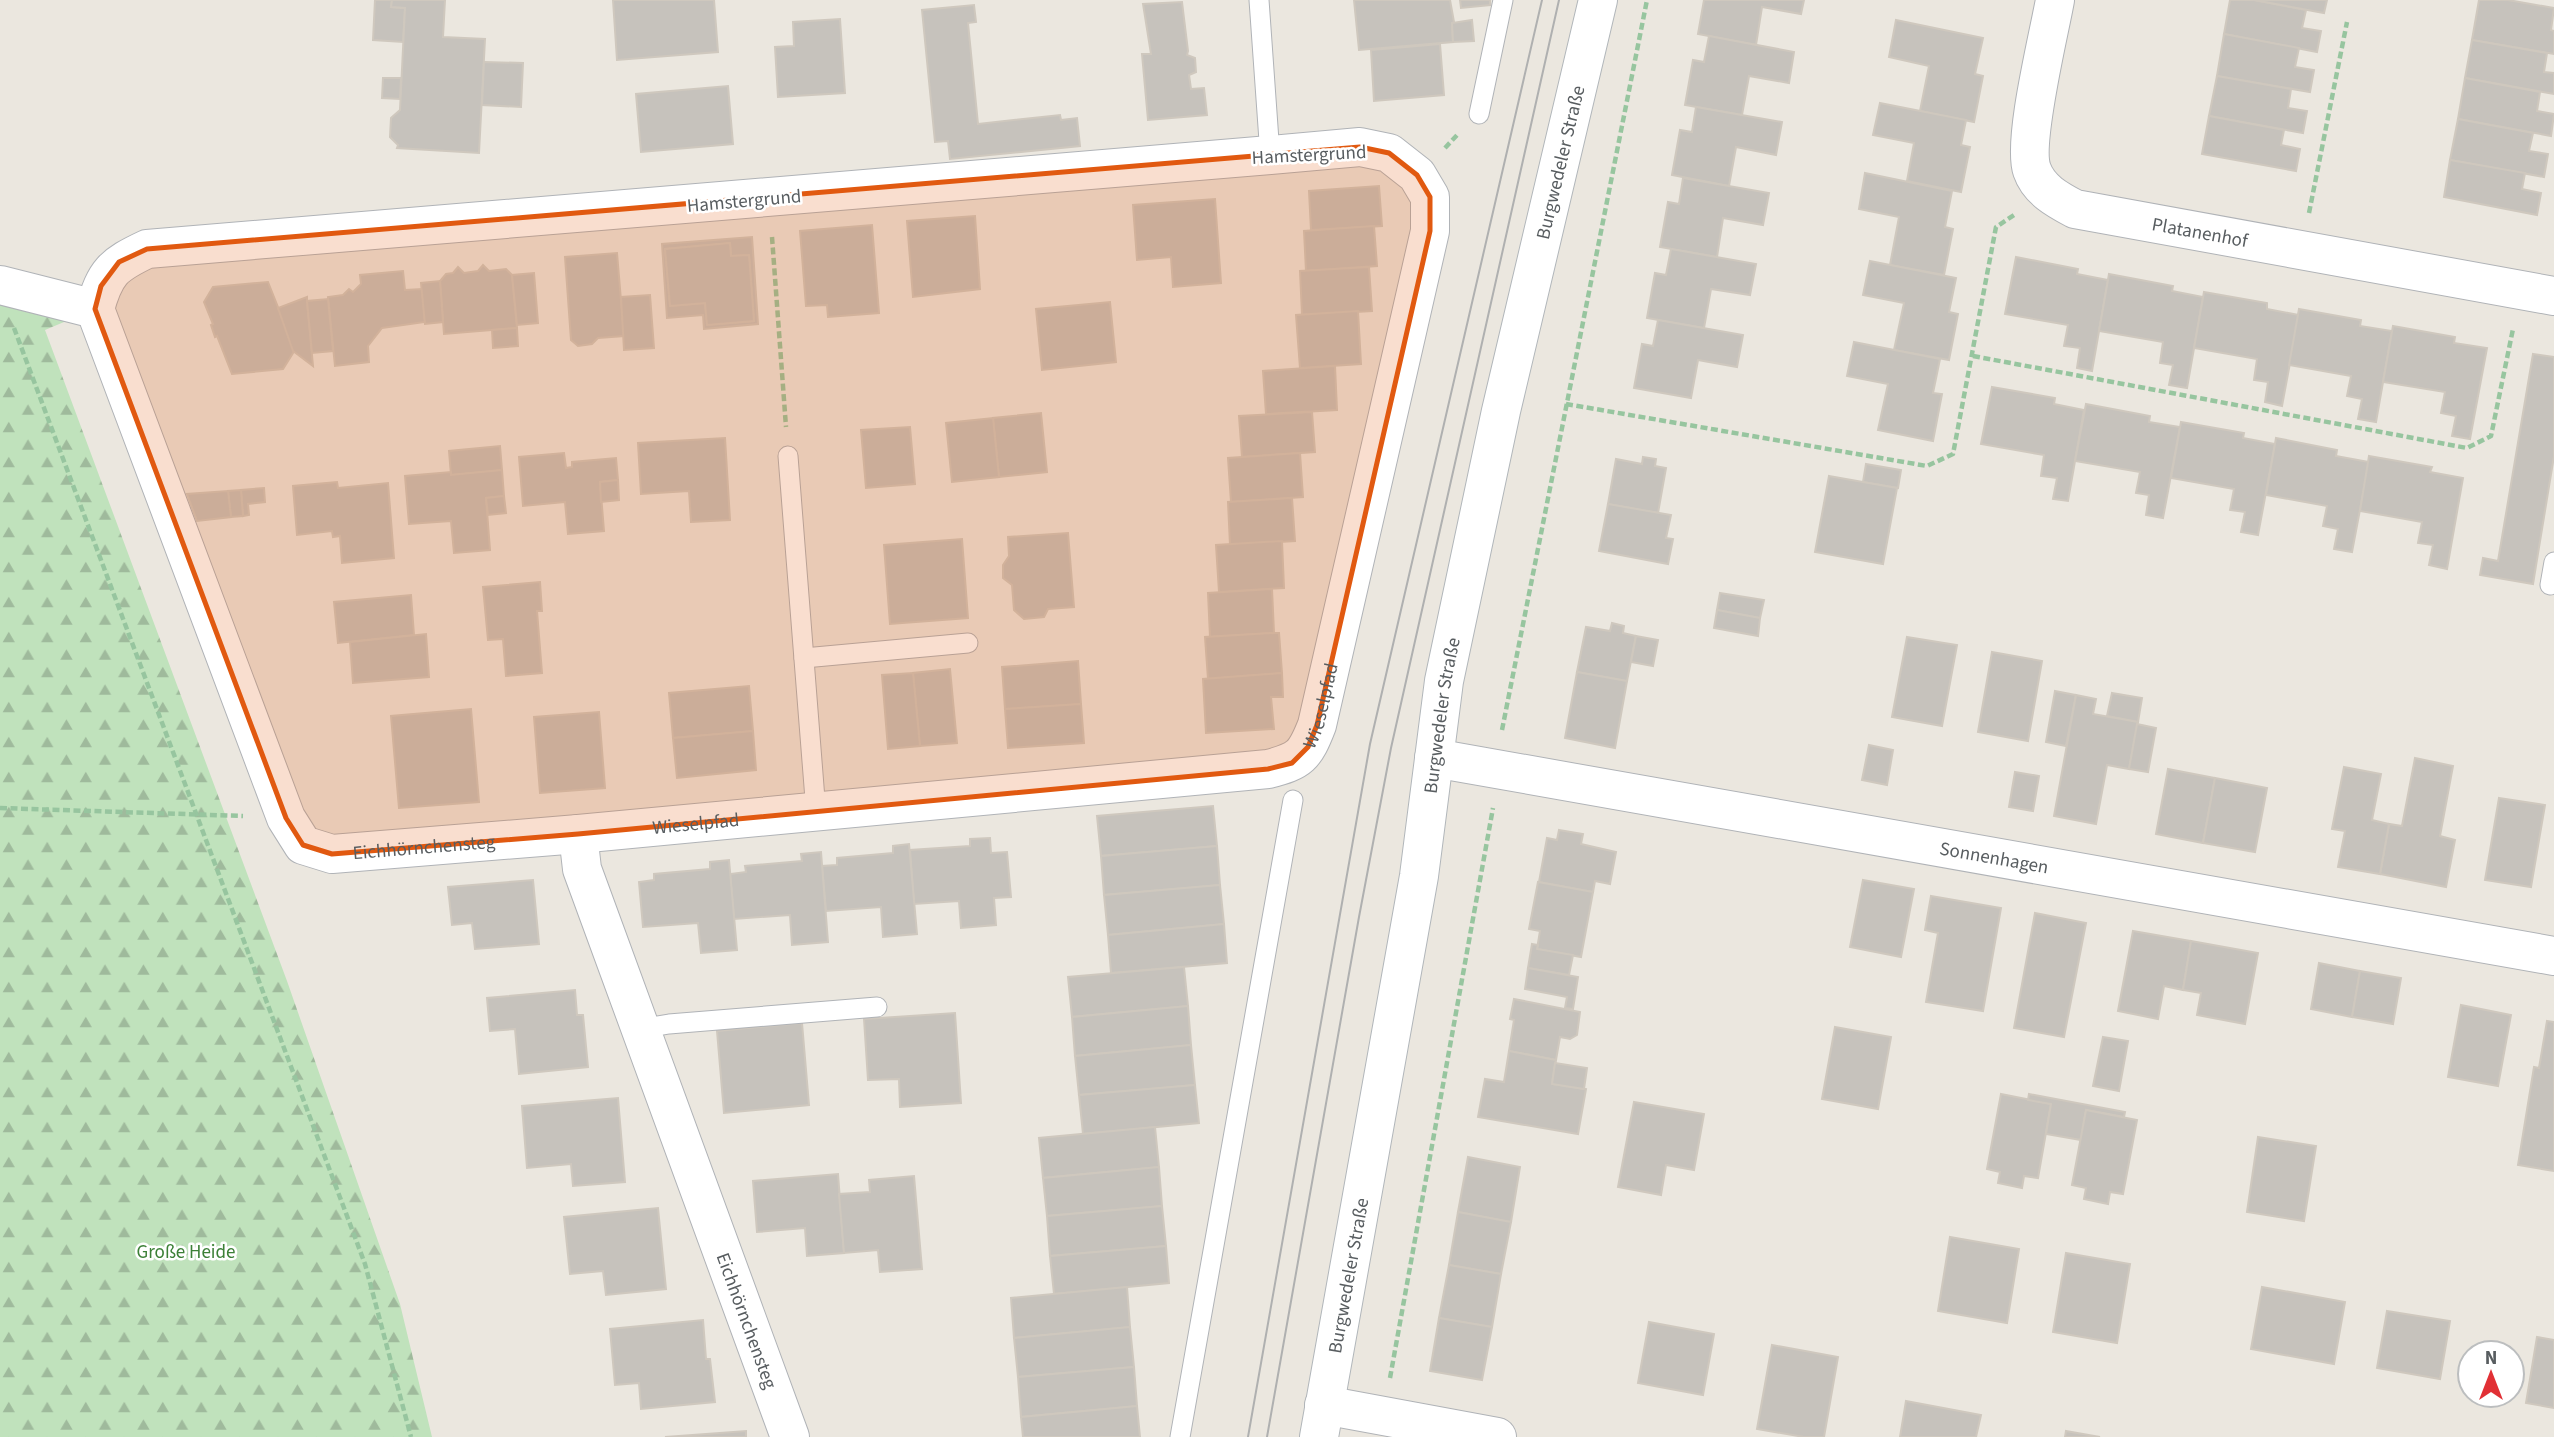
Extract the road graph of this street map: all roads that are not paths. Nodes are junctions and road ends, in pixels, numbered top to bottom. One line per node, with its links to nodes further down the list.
1 (1259, 0): 6 (lane)
2 (1503, 0): 5 (lane)
3 (1598, 0): 16 (street, Burgwedeler Straße)
4 (2055, 0): 8 (street, Platanenhof)
5 (1479, 114)
6 (1270, 155): 7 (street, Hamstergrund); 10 (street, Hamstergrund)
7 (1417, 175): 18 (street, Wieselpfad)
8 (2537, 293)
9 (5, 301): 10 (street)
10 (95, 309): 19 (street, Eichhörnchensteg)
11 (788, 456): 15 (lane)
12 (2554, 562): 13 (lane)
13 (2550, 585)
14 (968, 643): 15 (lane)
15 (804, 658): 18 (lane)
16 (1434, 758): 20 (street, Sonnenhagen); 23 (street, Burgwedeler Straße)
17 (1293, 800): 25 (lane)
18 (816, 812): 19 (street, Wieselpfad)
19 (578, 834): 22 (street, Eichhörnchensteg)
20 (2554, 956)
21 (877, 1007): 22 (lane)
22 (640, 1029): 24 (street, Eichhörnchensteg)
23 (1322, 1421): 26 (street)
24 (790, 1437)
25 (1180, 1437)
26 (1497, 1437)

